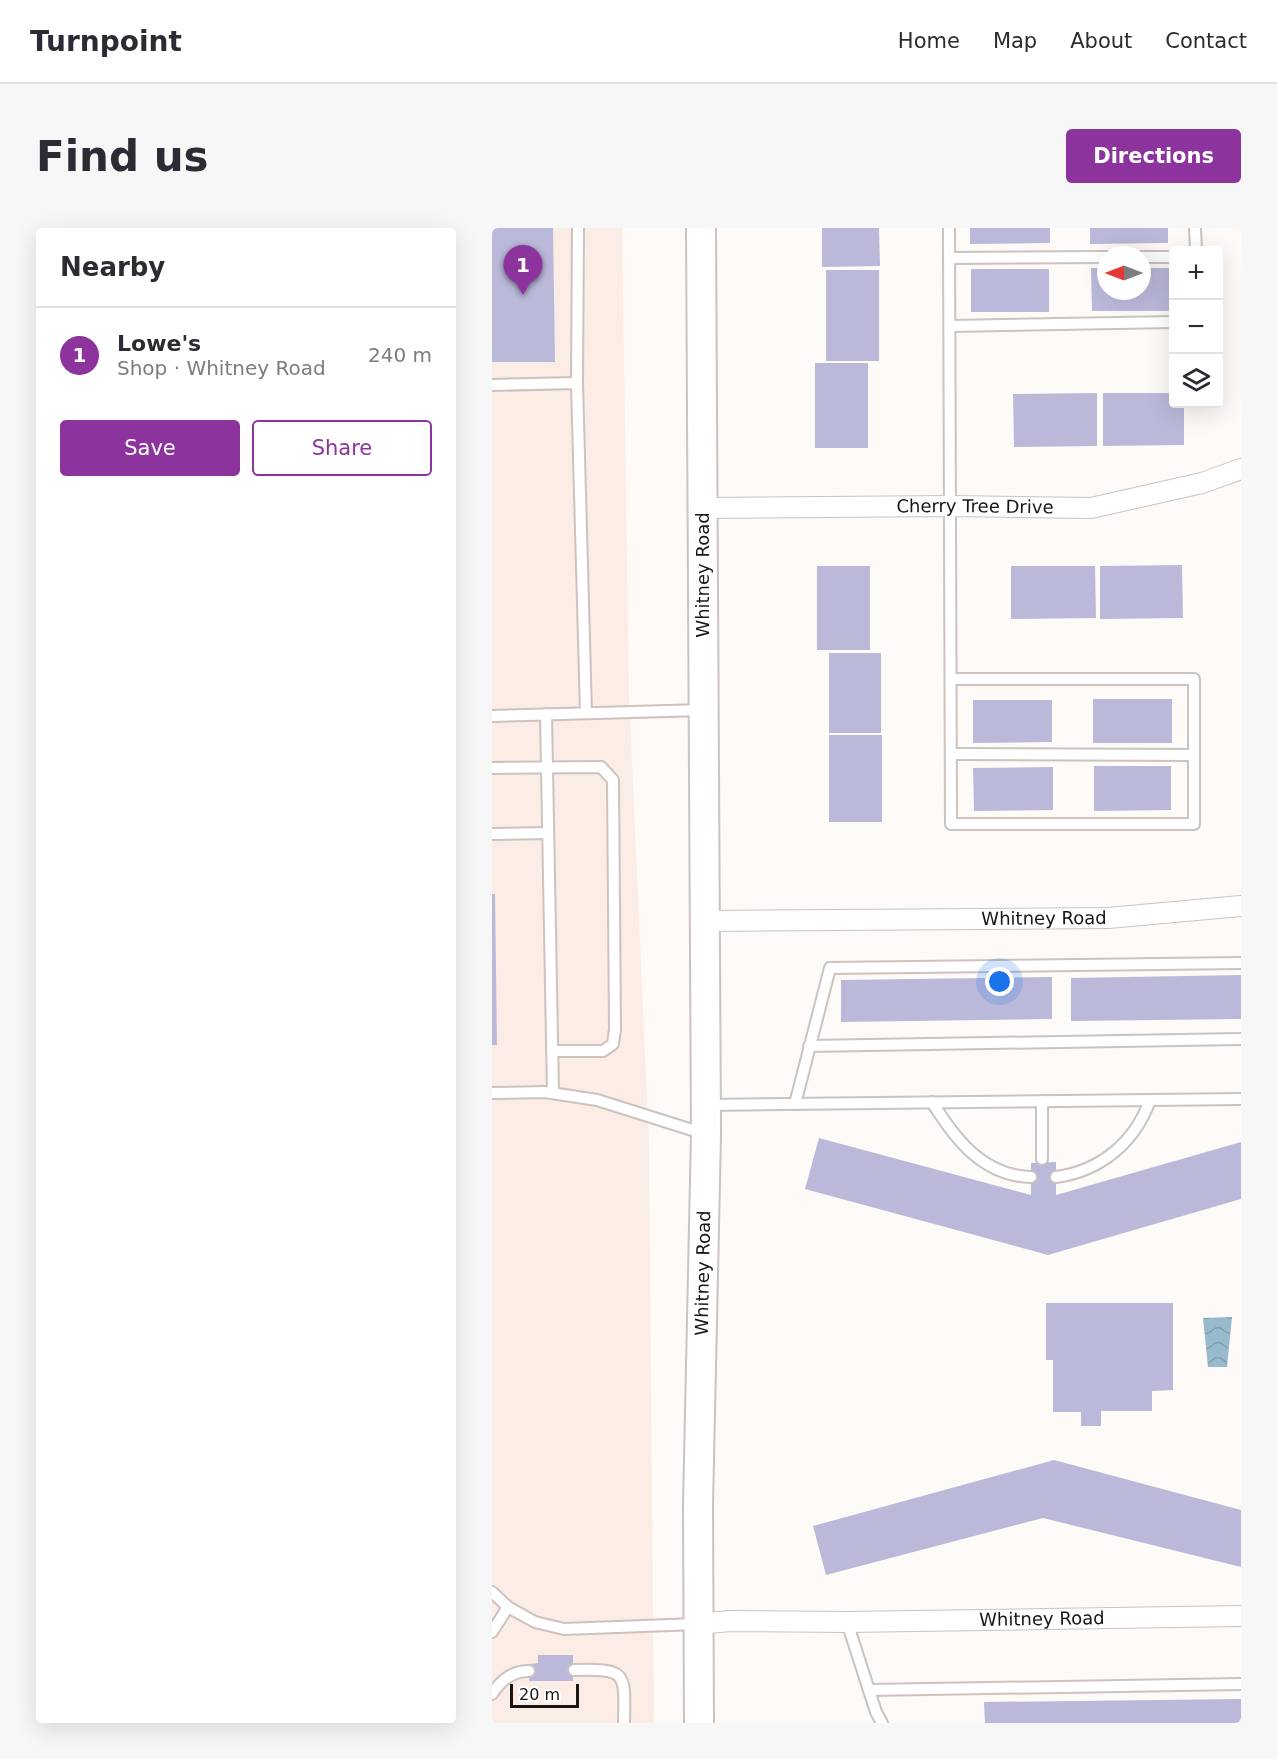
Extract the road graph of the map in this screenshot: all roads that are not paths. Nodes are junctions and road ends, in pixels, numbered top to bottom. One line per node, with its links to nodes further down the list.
1 (578, 228): 12 (lane)
2 (701, 228): 16 (street, Whitney Road)
3 (949, 228): 9 (lane)
4 (1195, 228): 5 (lane)
5 (1196, 246)
6 (1097, 257): 9 (lane)
7 (1151, 257): 8 (lane)
8 (1169, 257)
9 (949, 258): 11 (lane)
10 (1169, 322): 11 (lane)
11 (950, 326): 15 (lane)
12 (577, 383): 13 (lane); 19 (lane)
13 (492, 385)
14 (1241, 469): 15 (street, Cherry Tree Drive)
15 (951, 506): 16 (street, Cherry Tree Drive); 17 (lane)
16 (703, 508): 18 (street, Whitney Road)
17 (952, 679): 22 (lane); 23 (lane)
18 (703, 710): 19 (lane); 29 (street, Whitney Road)
19 (586, 713): 20 (lane)
20 (546, 714): 21 (lane); 24 (lane)
21 (492, 716)
22 (951, 754): 23 (lane); 23 (lane)
23 (1194, 755)
24 (546, 767): 25 (lane); 26 (lane); 33 (lane)
25 (492, 768)
26 (547, 833): 27 (lane); 33 (lane)
27 (492, 834)
28 (1241, 906): 29 (street, Whitney Road)
29 (704, 921): 41 (street, Whitney Road)
30 (1241, 963): 32 (lane)
31 (1241, 1039): 32 (lane)
32 (809, 1046): 40 (lane)
33 (552, 1050): 35 (lane)
34 (492, 1093): 35 (lane)
35 (553, 1094): 42 (lane)
36 (1241, 1099): 37 (lane)
37 (1150, 1100): 38 (lane); 45 (lane)
38 (1042, 1101): 39 (lane); 43 (lane)
39 (932, 1102): 40 (lane); 44 (lane)
40 (795, 1104): 41 (lane)
41 (706, 1105): 42 (street, Whitney Road)
42 (706, 1134): 50 (street, Whitney Road)
43 (1042, 1159)
44 (1031, 1177)
45 (1056, 1177)
46 (492, 1592): 47 (lane)
47 (508, 1607): 50 (lane); 51 (lane)
48 (1241, 1616): 49 (street, Whitney Road)
49 (847, 1622): 50 (street, Whitney Road); 55 (lane)
50 (698, 1624): 58 (street, Whitney Road)
51 (492, 1632)
52 (574, 1670): 57 (lane)
53 (529, 1671): 56 (lane)
54 (1241, 1684): 55 (lane)
55 (869, 1690): 59 (lane)
56 (492, 1694)
57 (624, 1723)
58 (699, 1723)
59 (882, 1723)

